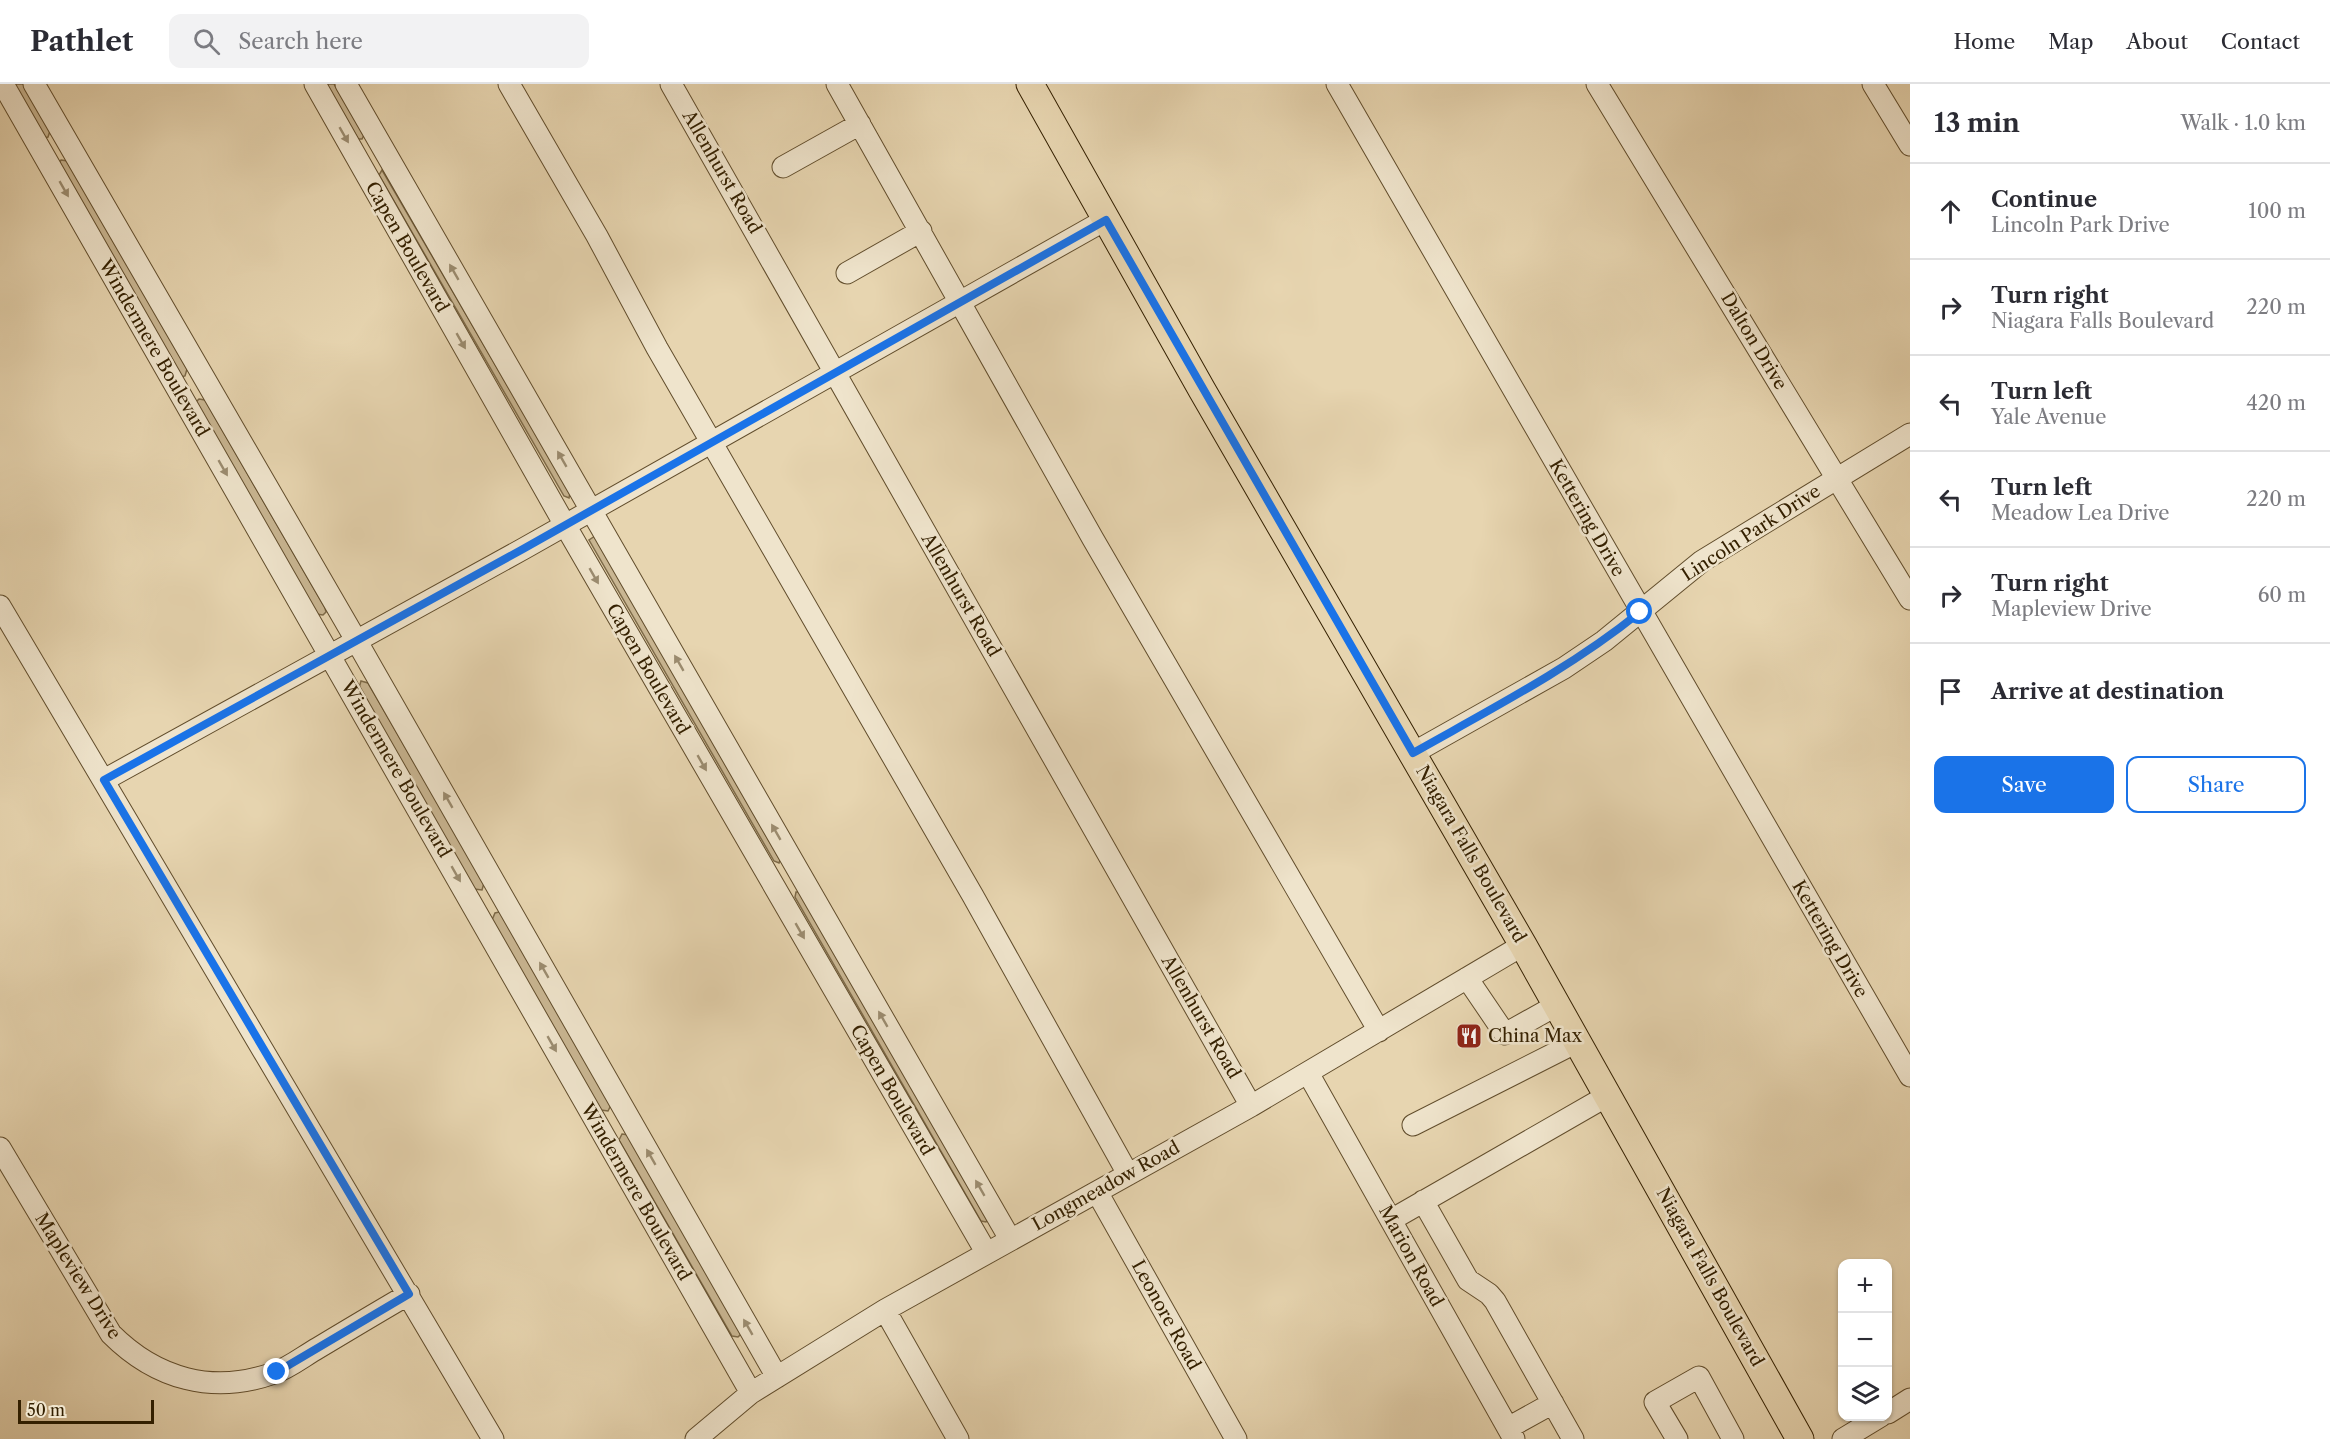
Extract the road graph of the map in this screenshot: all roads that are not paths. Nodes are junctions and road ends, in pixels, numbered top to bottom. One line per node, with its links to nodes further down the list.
1 (3, 84): 16 (street, Windermere Boulevard)
2 (34, 84): 13 (street, Windermere Boulevard)
3 (315, 84): 17 (street, Capen Boulevard, one-way to 17)
4 (346, 84): 15 (street, Capen Boulevard)
5 (509, 84): 27 (street)
6 (671, 84): 23 (street, Allenhurst Road)
7 (837, 84): 12 (street)
8 (1030, 84): 19 (main road, Niagara Falls Boulevard)
9 (1337, 84): 33 (street, Kettering Drive)
10 (1597, 84): 28 (street, Dalton Drive)
11 (1873, 84): 14 (street)
12 (860, 124): 18 (street); 20 (street)
13 (67, 141): 16 (street); 24 (street, Windermere Boulevard)
14 (1910, 145)
15 (384, 150): 17 (street); 29 (street, Capen Boulevard, one-way to 15)
16 (44, 155): 25 (street, Windermere Boulevard, one-way to 25)
17 (360, 163): 30 (street, Capen Boulevard, one-way to 30)
18 (783, 167)
19 (1106, 220): 22 (street); 36 (main road, Niagara Falls Boulevard)
20 (921, 231): 21 (street); 22 (street)
21 (847, 273)
22 (960, 301): 23 (street); 45 (street)
23 (835, 372): 27 (street); 50 (street, Allenhurst Road)
24 (204, 378): 25 (street); 34 (street, Windermere Boulevard)
25 (180, 393): 35 (street, Windermere Boulevard, one-way to 35)
26 (1910, 434): 28 (street, Lincoln Park Drive)
27 (712, 441): 29 (street); 55 (street)
28 (1837, 477): 31 (street, Dalton Drive); 33 (street, Lincoln Park Drive)
29 (591, 510): 30 (street); 38 (street, Capen Boulevard, one-way to 29)
30 (565, 525): 34 (street); 39 (street, Capen Boulevard, one-way to 39)
31 (1910, 599)
32 (0, 606): 37 (street)
33 (1640, 612): 36 (street, Lincoln Park Drive); 48 (street, Kettering Drive)
34 (356, 640): 35 (street); 40 (street, Windermere Boulevard, one-way to 34)
35 (330, 654): 37 (street); 41 (street, Windermere Boulevard, one-way to 41)
36 (1413, 753): 42 (main road, Niagara Falls Boulevard)
37 (104, 780): 61 (street)
38 (798, 871): 39 (street); 59 (street, Capen Boulevard, one-way to 38)
39 (774, 886): 60 (street, Capen Boulevard, one-way to 60)
40 (500, 893): 41 (street); 51 (street, Windermere Boulevard, one-way to 40)
41 (475, 908): 53 (street, Windermere Boulevard, one-way to 53)
42 (1523, 945): 43 (street, Longmeadow Road); 44 (main road, Niagara Falls Boulevard)
43 (1467, 978): 44 (street); 45 (street, Longmeadow Road)
44 (1557, 1005): 46 (main road, Niagara Falls Boulevard)
45 (1379, 1031): 47 (street, Longmeadow Road)
46 (1577, 1042): 49 (main road, Niagara Falls Boulevard); 52 (street)
47 (1308, 1073): 50 (street, Longmeadow Road); 58 (street, Marion Road)
48 (1910, 1076)
49 (1607, 1096): 57 (street); 77 (main road, Niagara Falls Boulevard)
50 (1251, 1106): 55 (street, Longmeadow Road)
51 (627, 1115): 53 (street); 63 (street, Windermere Boulevard, one-way to 51)
52 (1413, 1125)
53 (601, 1130): 64 (street, Windermere Boulevard)
54 (0, 1148): 61 (street, Mapleview Drive)
55 (1128, 1174): 56 (street, Longmeadow Road)
56 (1096, 1192): 59 (street, Longmeadow Road); 73 (street, Leonore Road)
57 (1423, 1201): 58 (street); 66 (street)
58 (1391, 1220): 69 (street, Marion Road)
59 (1010, 1239): 60 (street, Longmeadow Road)
60 (986, 1252): 62 (street, Longmeadow Road)
61 (409, 1294): 70 (street)
62 (885, 1310): 63 (street, Longmeadow Road); 72 (street)
63 (777, 1377): 64 (street, Longmeadow Road)
64 (751, 1393): 71 (street, Longmeadow Road)
65 (1910, 1399): 67 (street)
66 (1553, 1403): 69 (street); 74 (street)
67 (1892, 1410)
68 (1873, 1421): 78 (street)
69 (1511, 1434)
70 (494, 1439)
71 (696, 1439)
72 (958, 1439)
73 (1236, 1439)
74 (1573, 1439)
75 (1677, 1439): 76 (street)
76 (1733, 1439)
77 (1800, 1439)
78 (1843, 1439)

